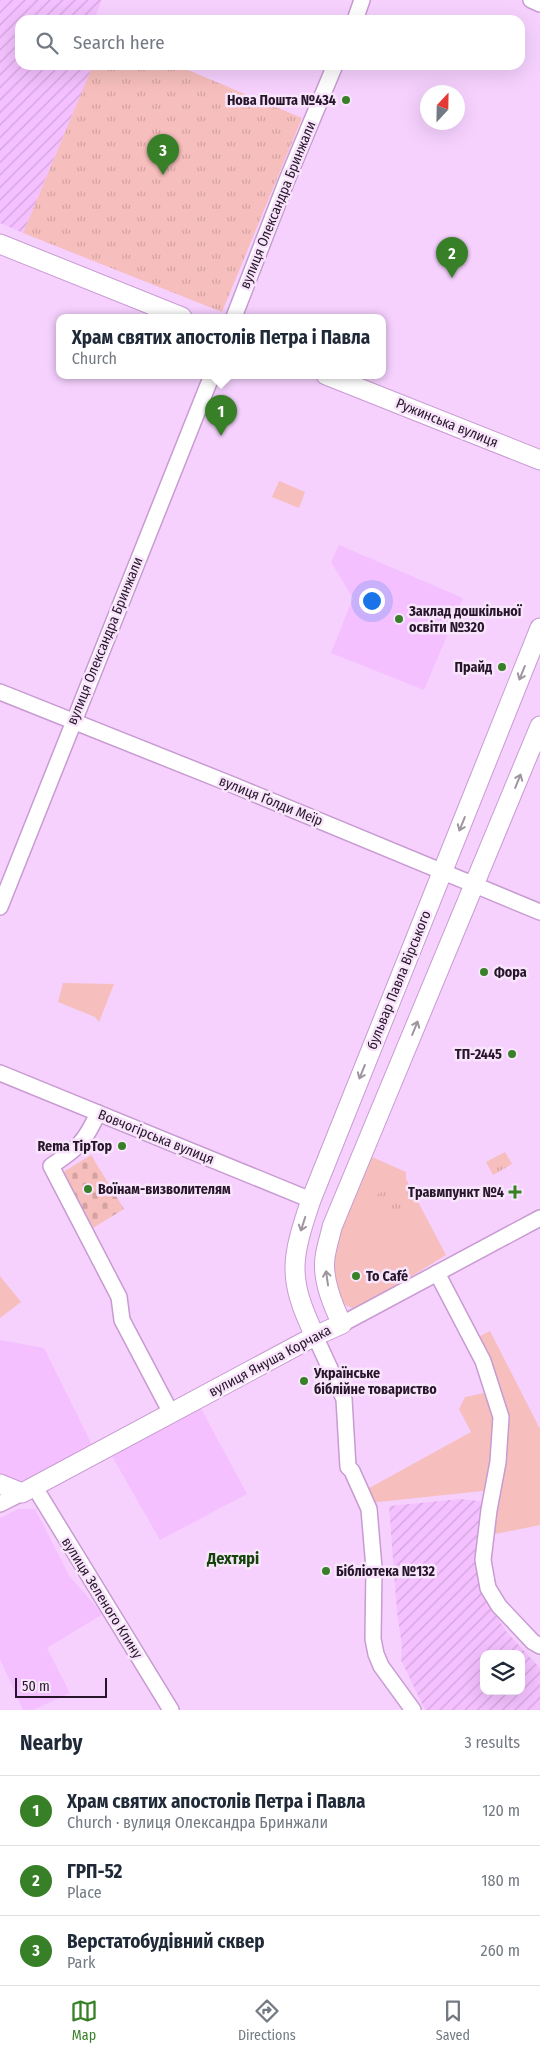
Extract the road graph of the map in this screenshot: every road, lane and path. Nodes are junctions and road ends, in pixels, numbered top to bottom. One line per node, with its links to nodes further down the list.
1 (362, 0): 4 (street)
2 (531, 0): 3 (street)
3 (540, 4)
4 (357, 15)
5 (333, 70): 8 (street, вулиця Олександра Бринжали)
6 (0, 244): 7 (street)
7 (175, 314)
8 (235, 314)
9 (210, 379): 14 (street, вулиця Олександра Бринжали)
10 (336, 379): 11 (street, Ружинська вулиця)
11 (540, 460)
12 (540, 628): 16 (street, бульвар Павла Вірського, one-way to 16)
13 (0, 692): 14 (street, вулиця Ґолди Меїр)
14 (73, 721): 16 (street, вулиця Ґолди Меїр); 18 (street, вулиця Олександра Бринжали)
15 (540, 726): 17 (street, one-way to 15)
16 (443, 872): 17 (street, вулиця Ґолди Меїр); 22 (street, бульвар Павла Вірського, one-way to 22)
17 (474, 884): 19 (street, вулиця Ґолди Меїр); 25 (street, one-way to 17)
18 (0, 907)
19 (540, 912)
20 (0, 1073): 21 (street, Вовчогірська вулиця)
21 (98, 1113): 22 (street, Вовчогірська вулиця); 27 (street)
22 (311, 1200): 26 (street, бульвар Павла Вірського, one-way to 26)
23 (540, 1218): 24 (street, вулиця Януша Корчака)
24 (437, 1273): 25 (street, вулиця Януша Корчака); 31 (street)
25 (342, 1324): 26 (street, вулиця Януша Корчака)
26 (315, 1336): 27 (street, вулиця Януша Корчака); 33 (street)
27 (171, 1413): 29 (street, вулиця Януша Корчака)
28 (0, 1484): 29 (street)
29 (28, 1489): 30 (street, вулиця Януша Корчака); 32 (street, вулиця Зеленого Клину)
30 (0, 1504)
31 (540, 1646)
32 (171, 1710)
33 (413, 1710)

